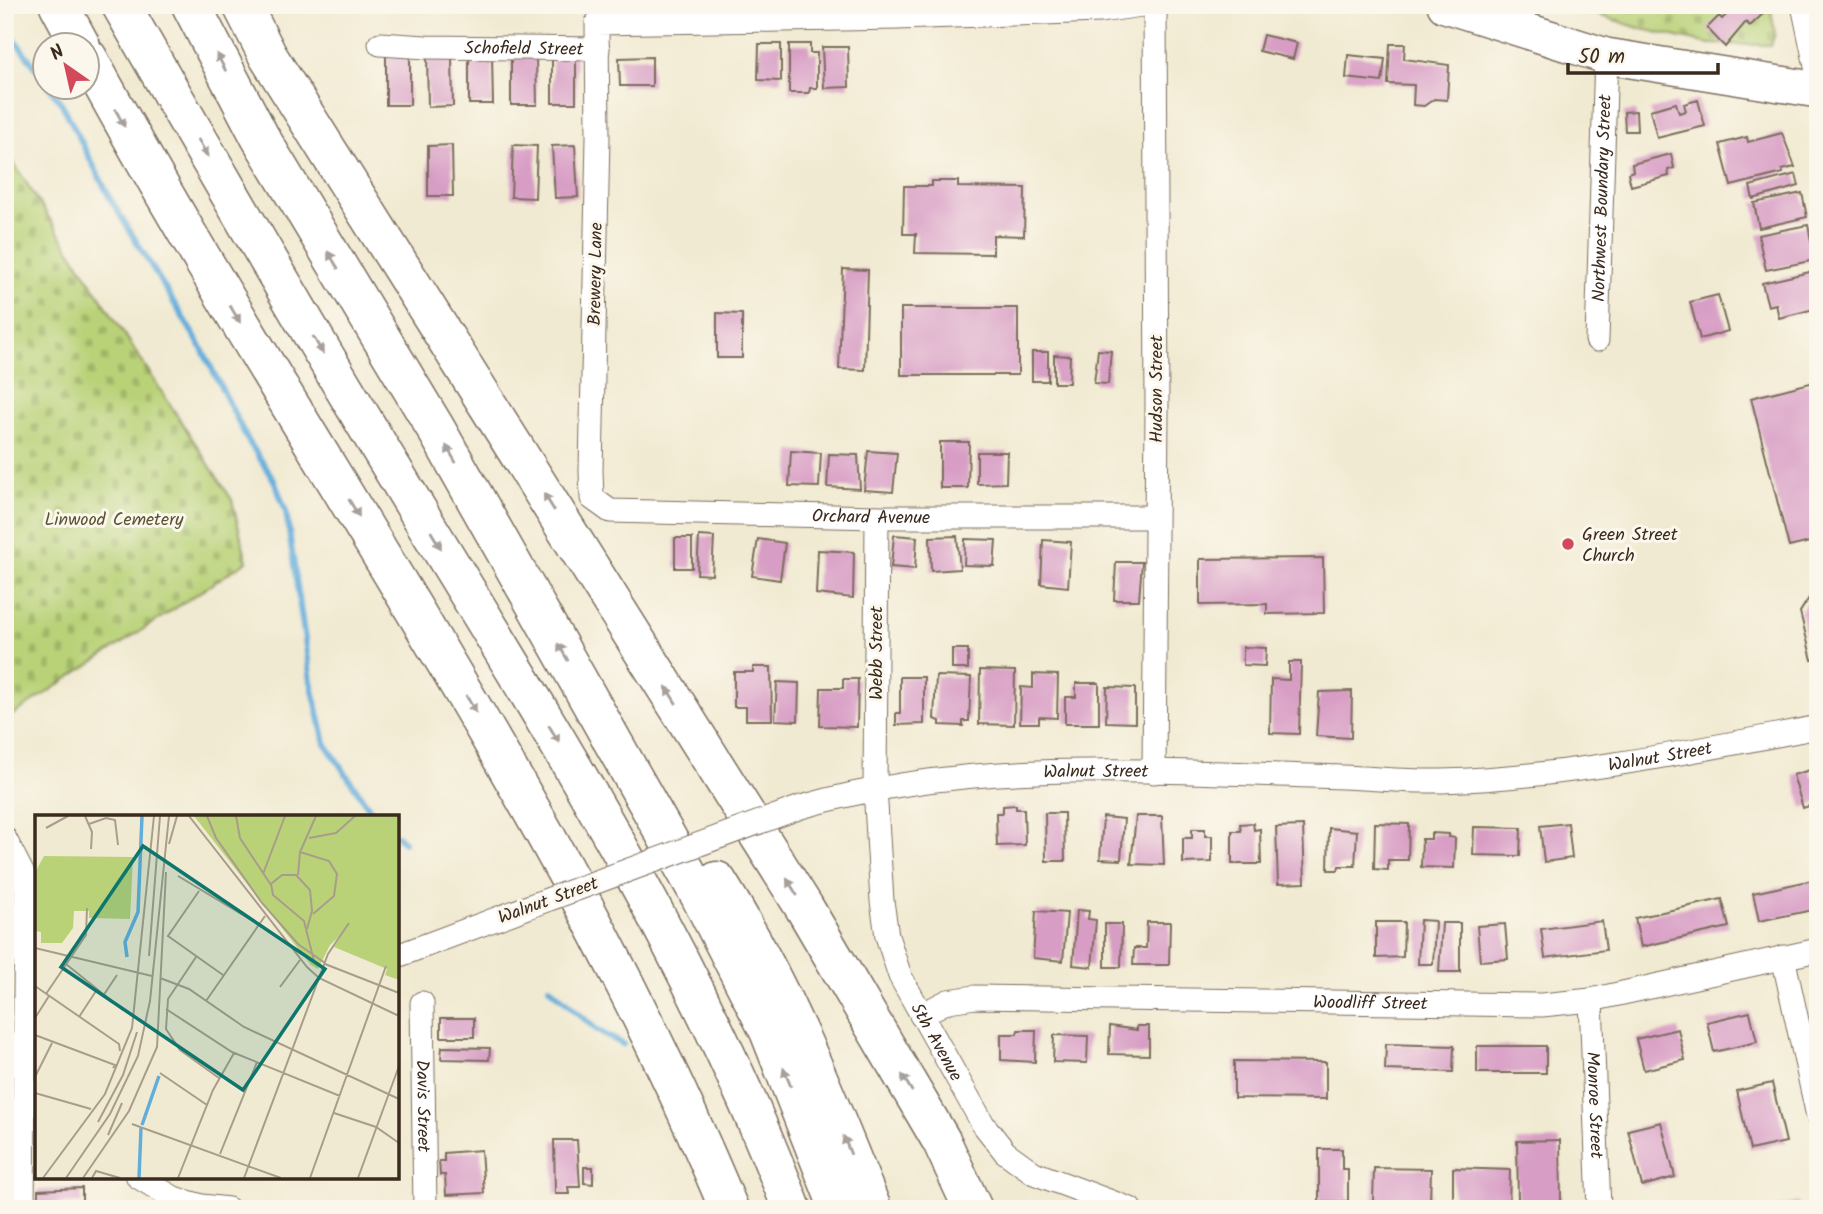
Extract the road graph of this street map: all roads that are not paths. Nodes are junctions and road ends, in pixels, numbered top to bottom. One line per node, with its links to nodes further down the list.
1 (59, 5): 10 (highway)
2 (121, 5): 16 (highway)
3 (132, 5): 16 (highway)
4 (191, 5): 23 (highway, one-way to 4)
5 (242, 5): 36 (highway, one-way to 5)
6 (1142, 5): 12 (street, Schofield Street)
7 (1155, 5): 21 (street, Hudson Street)
8 (1445, 5): 13 (main road)
9 (1803, 5): 14 (street)
10 (73, 32)
11 (380, 44): 12 (street, Schofield Street)
12 (597, 49): 19 (street, Brewery Lane)
13 (1606, 56): 17 (main road); 18 (street, Northwest Boundary Street)
14 (1818, 76)
15 (102, 84): 42 (highway, one-way to 42)
16 (169, 89): 43 (highway, one-way to 43)
17 (1818, 90)
18 (1597, 340)
19 (592, 498): 20 (street, Orchard Avenue)
20 (877, 517): 21 (street, Orchard Avenue); 25 (street, Webb Street)
21 (1155, 517): 24 (street, Hudson Street)
22 (1818, 727): 24 (street, Walnut Street)
23 (622, 754): 44 (highway, one-way to 23); 45 (highway, one-way to 23)
24 (1154, 772): 25 (street, Walnut Street)
25 (875, 788): 29 (street, Walnut Street, bridge); 33 (street, 5th Avenue)
26 (5, 839): 28 (street)
27 (1818, 950): 30 (street, Woodliff Street)
28 (31, 953): 34 (street)
29 (399, 955)
30 (1783, 957): 31 (street, Woodliff Street); 35 (street)
31 (1591, 1000): 33 (street, Woodliff Street); 49 (street, Monroe Street)
32 (422, 1003): 41 (street, Davis Street)
33 (921, 1015): 48 (street, 5th Avenue)
34 (22, 1097): 37 (street)
35 (1818, 1116)
36 (942, 1142): 46 (highway); 47 (highway)
37 (30, 1171): 39 (street)
38 (141, 1179): 40 (street)
39 (23, 1209)
40 (228, 1209)
41 (425, 1209)
42 (729, 1209)
43 (792, 1209)
44 (839, 1209)
45 (872, 1209)
46 (961, 1209)
47 (974, 1209)
48 (1130, 1209)
49 (1599, 1209)

